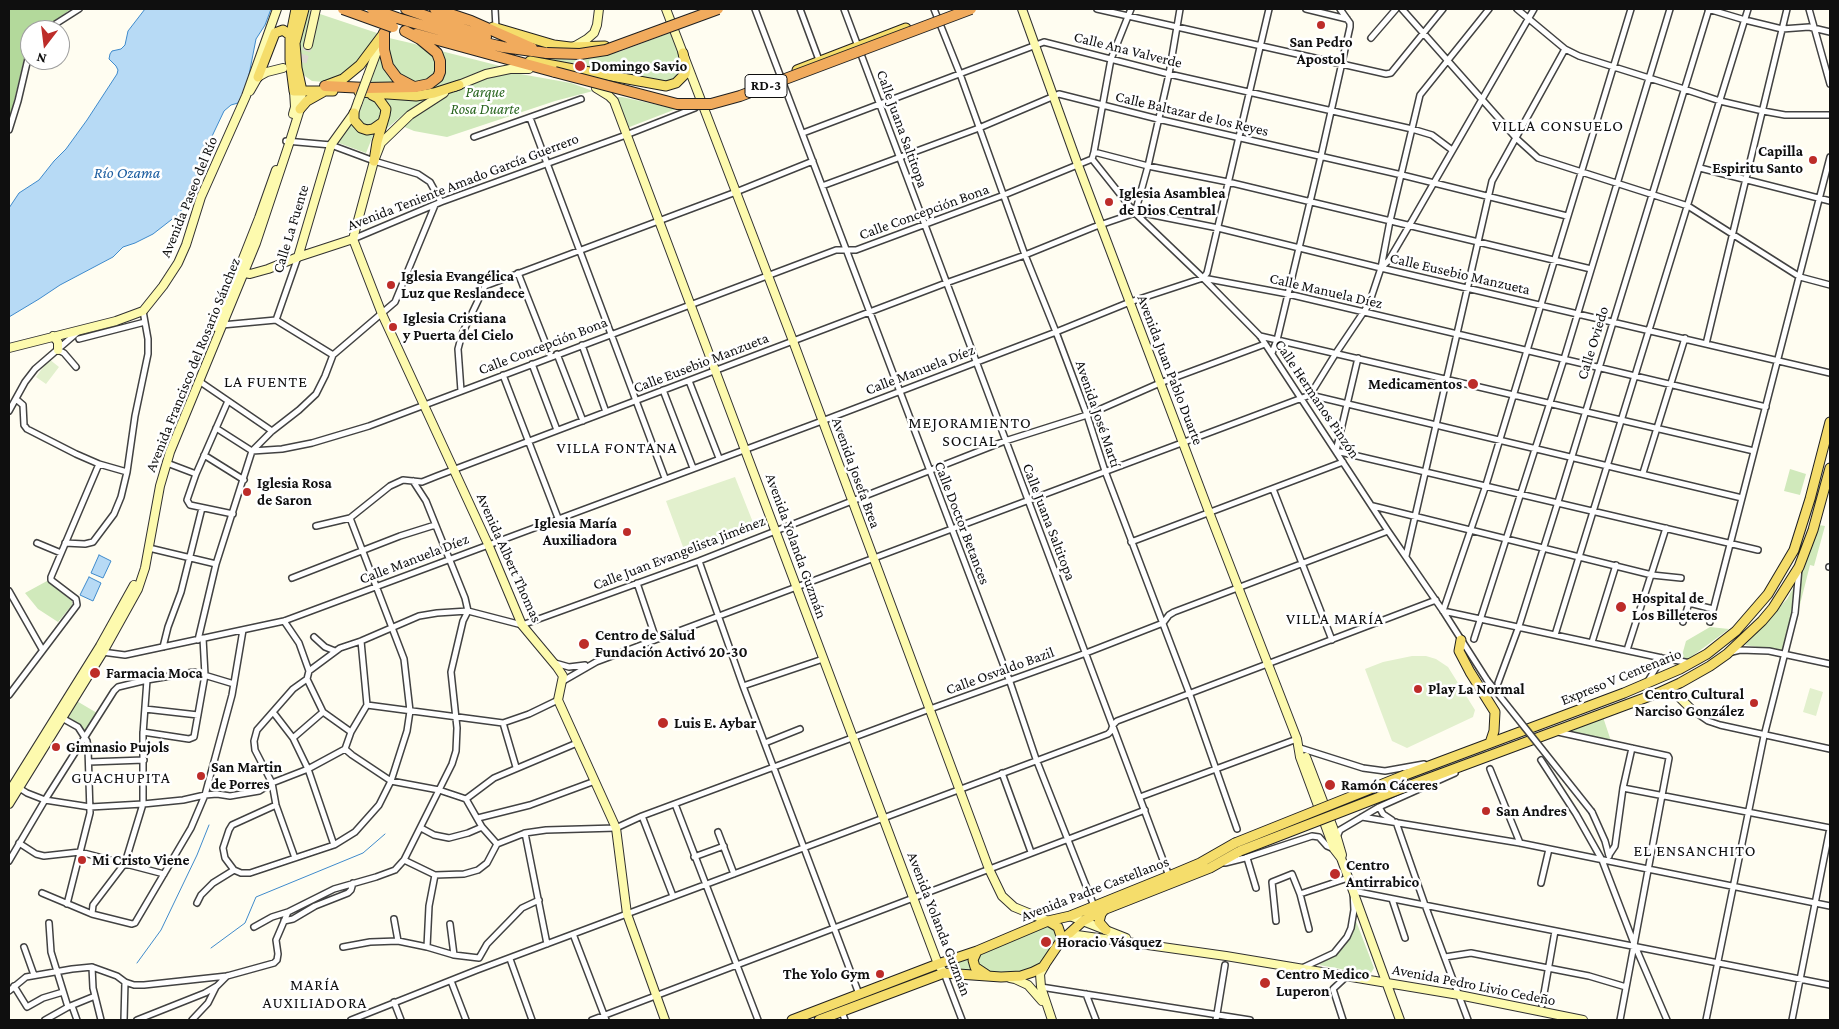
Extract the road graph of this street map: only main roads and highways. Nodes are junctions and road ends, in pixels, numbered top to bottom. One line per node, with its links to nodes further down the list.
1 (277, 9): 36 (main road, Avenida Paseo del Río)
2 (296, 9): 20 (main road)
3 (304, 9): 20 (main road)
4 (316, 9): 21 (main road)
5 (343, 9): 17 (highway, RD-3, bridge)
6 (372, 9): 17 (highway, RD-3, bridge)
7 (406, 9): 26 (highway)
8 (435, 9): 16 (highway)
9 (599, 9): 22 (main road)
10 (666, 9): 18 (main road, Avenida Josefa Brea)
11 (713, 9): 18 (main road, RD-3); 23 (highway, RD-3, bridge)
12 (959, 9): 15 (main road, RD-3)
13 (971, 9): 28 (highway, RD-3, bridge)
14 (1022, 9): 56 (main road, Avenida Juan Pablo Duarte)
15 (936, 13): 37 (main road, RD-3)
16 (471, 21): 22 (main road); 23 (highway)
17 (392, 22): 19 (highway, RD-3); 26 (highway, RD-3); 31 (highway); 33 (main road); 39 (main road, Calle La Fuente, bridge)
18 (672, 25): 22 (main road, RD-3); 24 (main road, Avenida Josefa Brea)
19 (405, 30): 25 (highway, RD-3); 31 (highway)
20 (293, 37): 29 (main road); 32 (main road)
21 (308, 46)
22 (570, 48)
23 (543, 53): 26 (highway, RD-3)
24 (684, 53): 26 (main road); 37 (main road, Avenida Josefa Brea)
25 (495, 54): 26 (main road); 28 (highway, RD-3)
26 (528, 60): 28 (highway); 30 (main road); 34 (main road); 37 (main road)
27 (283, 68): 29 (main road)
28 (544, 69)
29 (258, 77): 36 (main road, Avenida Paseo del Río)
30 (459, 84): 35 (main road); 42 (main road)
31 (415, 86): 33 (highway)
32 (298, 88): 33 (main road); 38 (main road, Avenida Francisco del Rosario Sánchez); 41 (main road, Avenida Francisco del Rosario Sánchez)
33 (325, 88): 35 (main road); 38 (main road)
34 (596, 88): 37 (main road); 73 (main road, Avenida Yolanda Guzmán)
35 (364, 92): 40 (main road)
36 (246, 96): 46 (main road, Avenida Paseo del Río)
37 (700, 106): 66 (main road, Avenida Josefa Brea)
38 (300, 109): 41 (main road, Avenida Francisco del Rosario Sánchez)
39 (354, 113): 40 (main road); 44 (main road, Calle La Fuente)
40 (383, 122): 42 (main road)
41 (288, 141): 45 (main road, Avenida Francisco del Rosario Sánchez)
42 (374, 161): 43 (main road)
43 (353, 240): 44 (main road, Avenida Teniente Amado García Guerrero); 80 (main road, Avenida Albert Thomas)
44 (298, 257): 45 (main road, Avenida Teniente Amado García Guerrero)
45 (241, 272): 52 (main road, Avenida Francisco del Rosario Sánchez); 52 (main road, Avenida Francisco del Rosario Sánchez)
46 (53, 336): 47 (main road); 48 (main road)
47 (9, 348)
48 (58, 350)
49 (1830, 422): 55 (main road, Expreso V Centenario)
50 (1830, 468): 53 (main road, Expreso V Centenario)
51 (1461, 640): 55 (main road)
52 (100, 651): 58 (main road, Avenida Francisco del Rosario Sánchez); 58 (main road, Avenida Francisco del Rosario Sánchez)
53 (1658, 693): 54 (main road); 59 (main road, Expreso V Centenario)
54 (1692, 710)
55 (1490, 743): 57 (main road, Expreso V Centenario)
56 (1300, 748): 63 (main road); 63 (main road)
57 (1405, 776): 62 (main road, Avenida Padre Castellanos, bridge)
58 (16, 786): 60 (main road, Avenida Francisco del Rosario Sánchez); 61 (main road, Avenida Francisco del Rosario Sánchez)
59 (1408, 786): 62 (main road, Avenida Padre Castellanos, bridge)
60 (9, 792)
61 (9, 804)
62 (1237, 847): 64 (main road, Avenida Padre Castellanos); 65 (main road, Avenida Padre Castellanos)
63 (1341, 858): 77 (main road)
64 (1106, 909): 67 (main road, Avenida Padre Castellanos); 68 (main road)
65 (1070, 916): 66 (main road, Avenida Padre Castellanos); 67 (main road)
66 (1048, 921): 69 (main road); 71 (main road, Avenida Padre Castellanos)
67 (1083, 921): 68 (main road); 69 (main road, Avenida Padre Castellanos)
68 (1106, 930): 70 (main road)
69 (1060, 942): 70 (main road, Avenida Pedro Livio Cedeño); 72 (main road, Avenida Padre Castellanos)
70 (1137, 942): 77 (main road, Avenida Pedro Livio Cedeño)
71 (977, 951): 73 (main road, Avenida Padre Castellanos); 75 (main road)
72 (1047, 961): 76 (main road, Avenida Padre Castellanos); 78 (main road)
73 (938, 964): 74 (main road, Avenida Yolanda Guzmán); 81 (main road, Avenida Padre Castellanos)
74 (944, 973): 75 (main road, Avenida Padre Castellanos); 79 (main road, Avenida Padre Castellanos)
75 (989, 976): 76 (main road, Avenida Padre Castellanos)
76 (1001, 976): 78 (main road)
77 (1386, 983): 84 (main road); 85 (main road, Avenida Pedro Livio Cedeño)
78 (1047, 1009): 83 (main road)
79 (843, 1016): 82 (main road, Avenida Padre Castellanos)
80 (665, 1020)
81 (792, 1020)
82 (819, 1020)
83 (1052, 1020)
84 (1400, 1020)
85 (1583, 1020)

